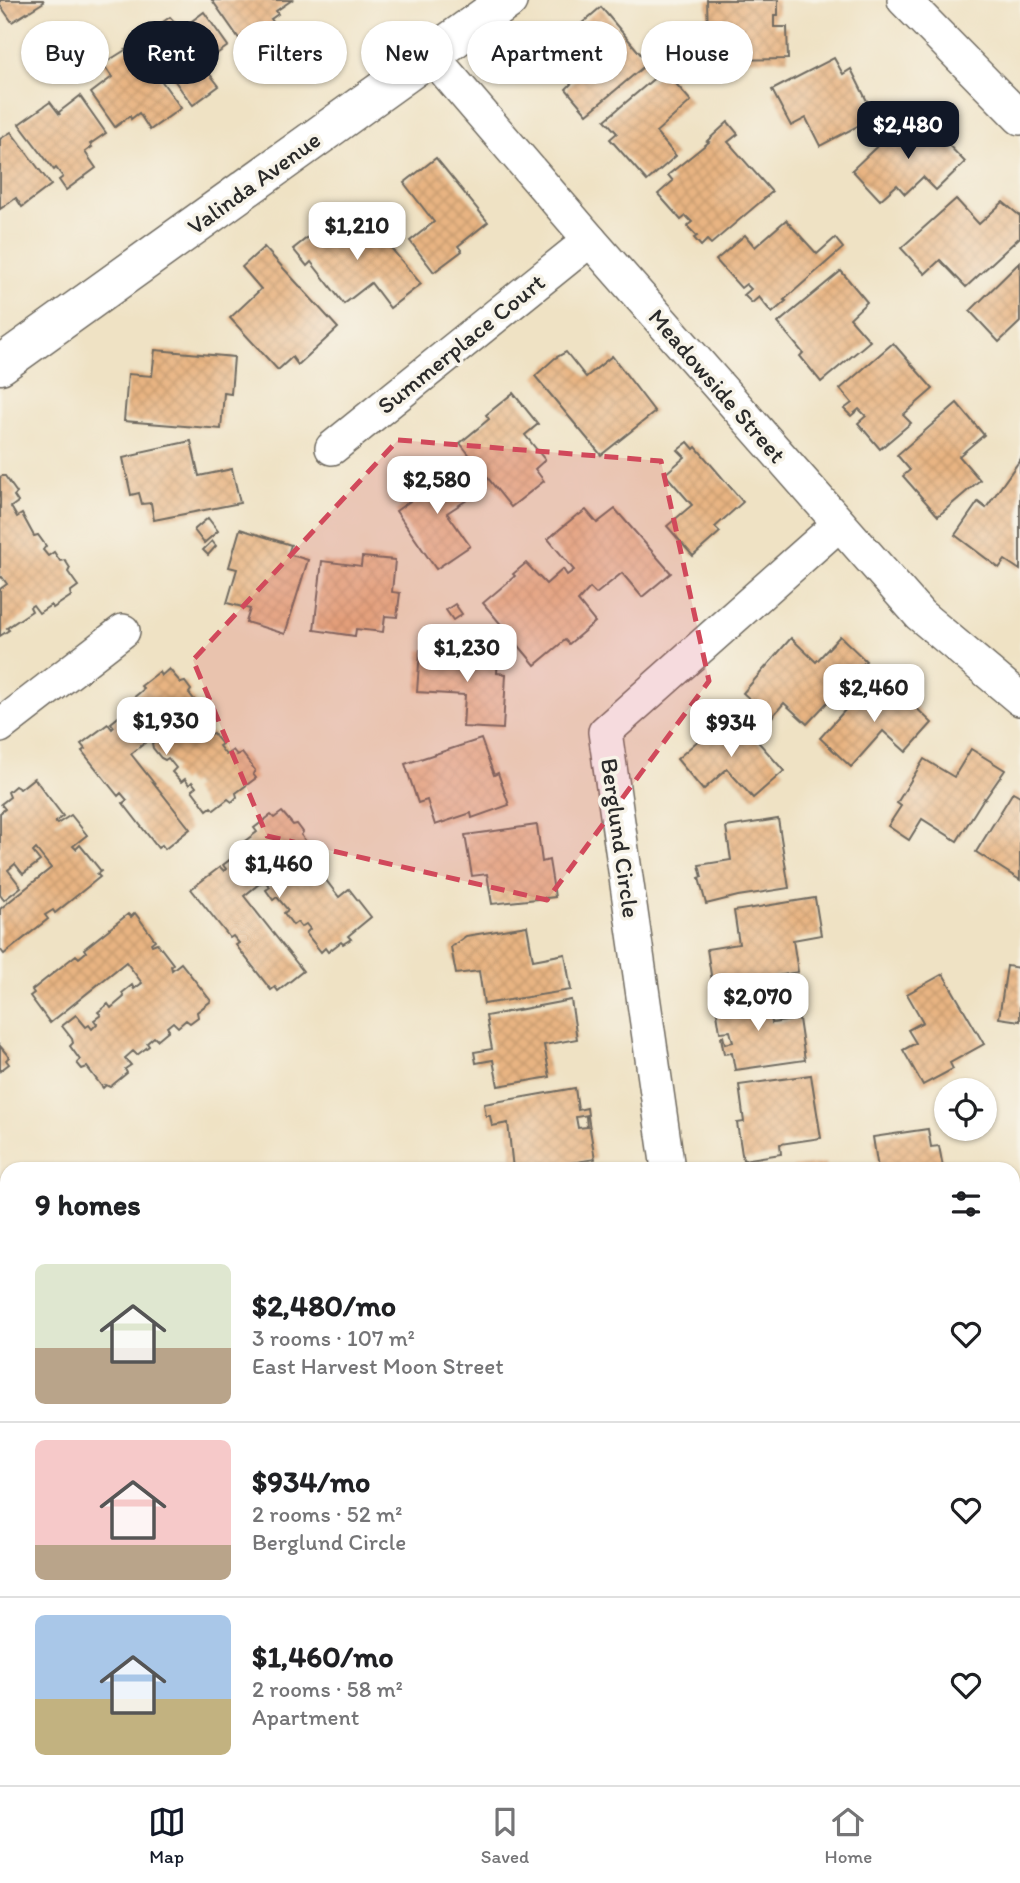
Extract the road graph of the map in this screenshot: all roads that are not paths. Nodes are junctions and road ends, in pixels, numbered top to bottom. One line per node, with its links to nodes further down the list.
1 (508, 0): 3 (main road, Valinda Avenue)
2 (904, 0): 6 (street)
3 (453, 41)
4 (453, 80): 7 (street, Meadowside Street)
5 (393, 84): 8 (main road, Valinda Avenue)
6 (1020, 118)
7 (590, 240): 9 (street, Summerplace Court); 10 (street, Meadowside Street)
8 (0, 365)
9 (332, 448)
10 (838, 525): 12 (street, Meadowside Street); 14 (street, Berglund Circle)
11 (123, 631): 13 (street)
12 (1017, 692)
13 (0, 726)
14 (667, 1162)

